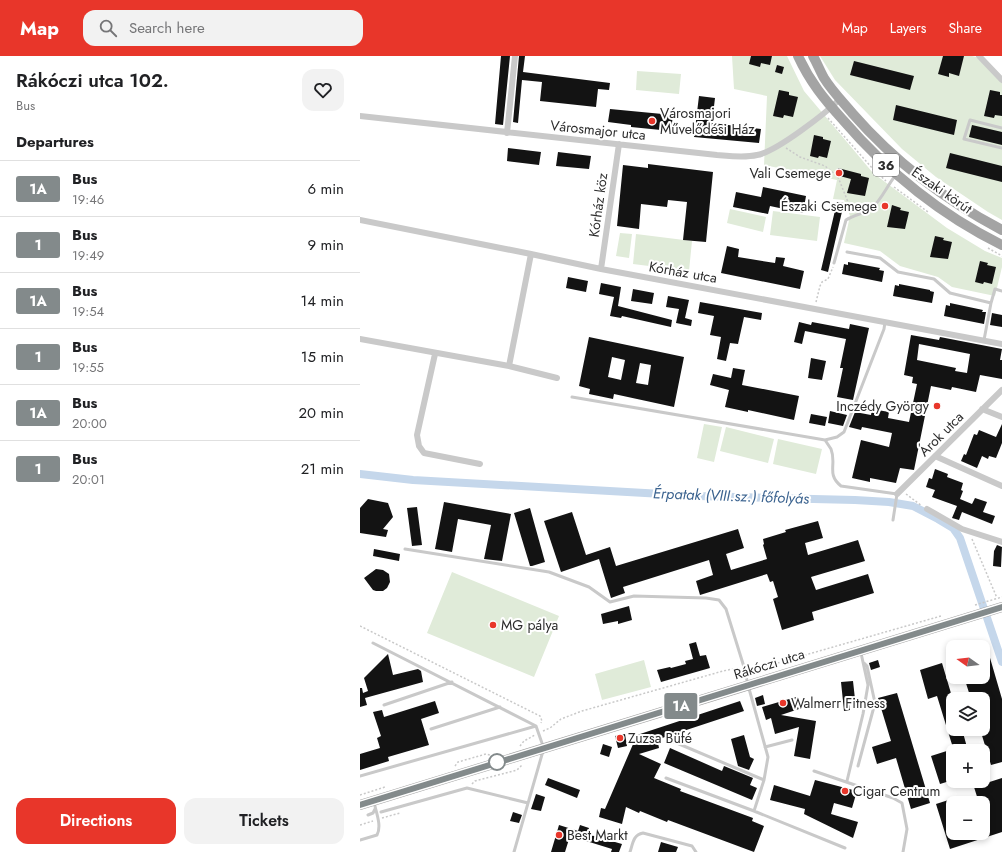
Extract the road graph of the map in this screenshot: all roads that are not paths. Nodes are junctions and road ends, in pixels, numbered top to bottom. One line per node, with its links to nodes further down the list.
1 (515, 56): 10 (street)
2 (798, 56): 7 (main road, Északi körút / 36)
3 (813, 56): 6 (main road, Északi körút / 36)
4 (979, 56): 5 (street)
5 (1002, 80)
6 (840, 99): 7 (street, Városmajor utca); 15 (main road, Északi körút / 36)
7 (832, 108): 11 (street, Városmajor utca); 13 (main road, Északi körút / 36)
8 (360, 116): 10 (street, Városmajor utca)
9 (1002, 128): 12 (lane)
10 (507, 133): 11 (street, Városmajor utca)
11 (619, 144): 20 (street, Kórház köz)
12 (1002, 148)
13 (897, 175): 16 (main road, Északi körút / 36); 19 (lane)
14 (360, 220): 18 (street, Kórház utca)
15 (1002, 230)
16 (1002, 245)
17 (847, 252): 22 (lane)
18 (531, 254): 20 (street, Kórház utca); 28 (street)
19 (834, 264)
20 (601, 269): 23 (street, Kórház utca)
21 (1002, 291): 22 (lane)
22 (991, 304): 25 (lane)
23 (885, 322): 25 (street, Kórház utca); 34 (lane)
24 (360, 339): 27 (street)
25 (984, 340): 26 (street, Kórház utca)
26 (1002, 344)
27 (435, 354): 28 (street); 36 (street)
28 (509, 366): 29 (street)
29 (557, 378)
30 (1002, 390): 32 (street, Árok utca)
31 (572, 397): 34 (lane)
32 (982, 409): 33 (street); 35 (street, Árok utca)
33 (1002, 417)
34 (825, 440): 38 (lane)
35 (935, 456): 37 (street); 38 (street, Árok utca)
36 (480, 464)
37 (1002, 486)
38 (899, 492): 40 (lane)
39 (927, 509): 41 (street)
40 (893, 520)
41 (1002, 542)
42 (405, 549): 48 (lane)
43 (991, 606): 45 (main road, Rákóczi utca)
44 (373, 643): 47 (lane)
45 (861, 651): 46 (lane); 48 (main road, Rákóczi utca)
46 (863, 661): 57 (lane); 62 (lane)
47 (452, 682): 49 (lane); 50 (lane)
48 (748, 686): 55 (lane); 56 (main road, Rákóczi utca)
49 (384, 705)
50 (500, 707): 51 (lane); 52 (lane)
51 (536, 726): 56 (lane); 59 (lane)
52 (431, 728)
53 (792, 740): 55 (lane)
54 (672, 742): 61 (lane)
55 (765, 746): 61 (lane)
56 (544, 748): 63 (lane); 65 (main road, Rákóczi utca)
57 (858, 766)
58 (814, 771): 62 (lane)
59 (360, 776)
60 (666, 778): 66 (lane)
61 (764, 780): 66 (lane)
62 (847, 781): 74 (lane)
63 (528, 803): 67 (lane); 71 (lane)
64 (360, 804): 65 (main road, Rákóczi utca)
65 (374, 805): 68 (lane); 69 (lane)
66 (754, 811): 70 (lane)
67 (381, 812)
68 (368, 815)
69 (360, 840)
70 (845, 848)
71 (514, 852)
72 (630, 852): 73 (lane)
73 (696, 852)
74 (903, 852)

